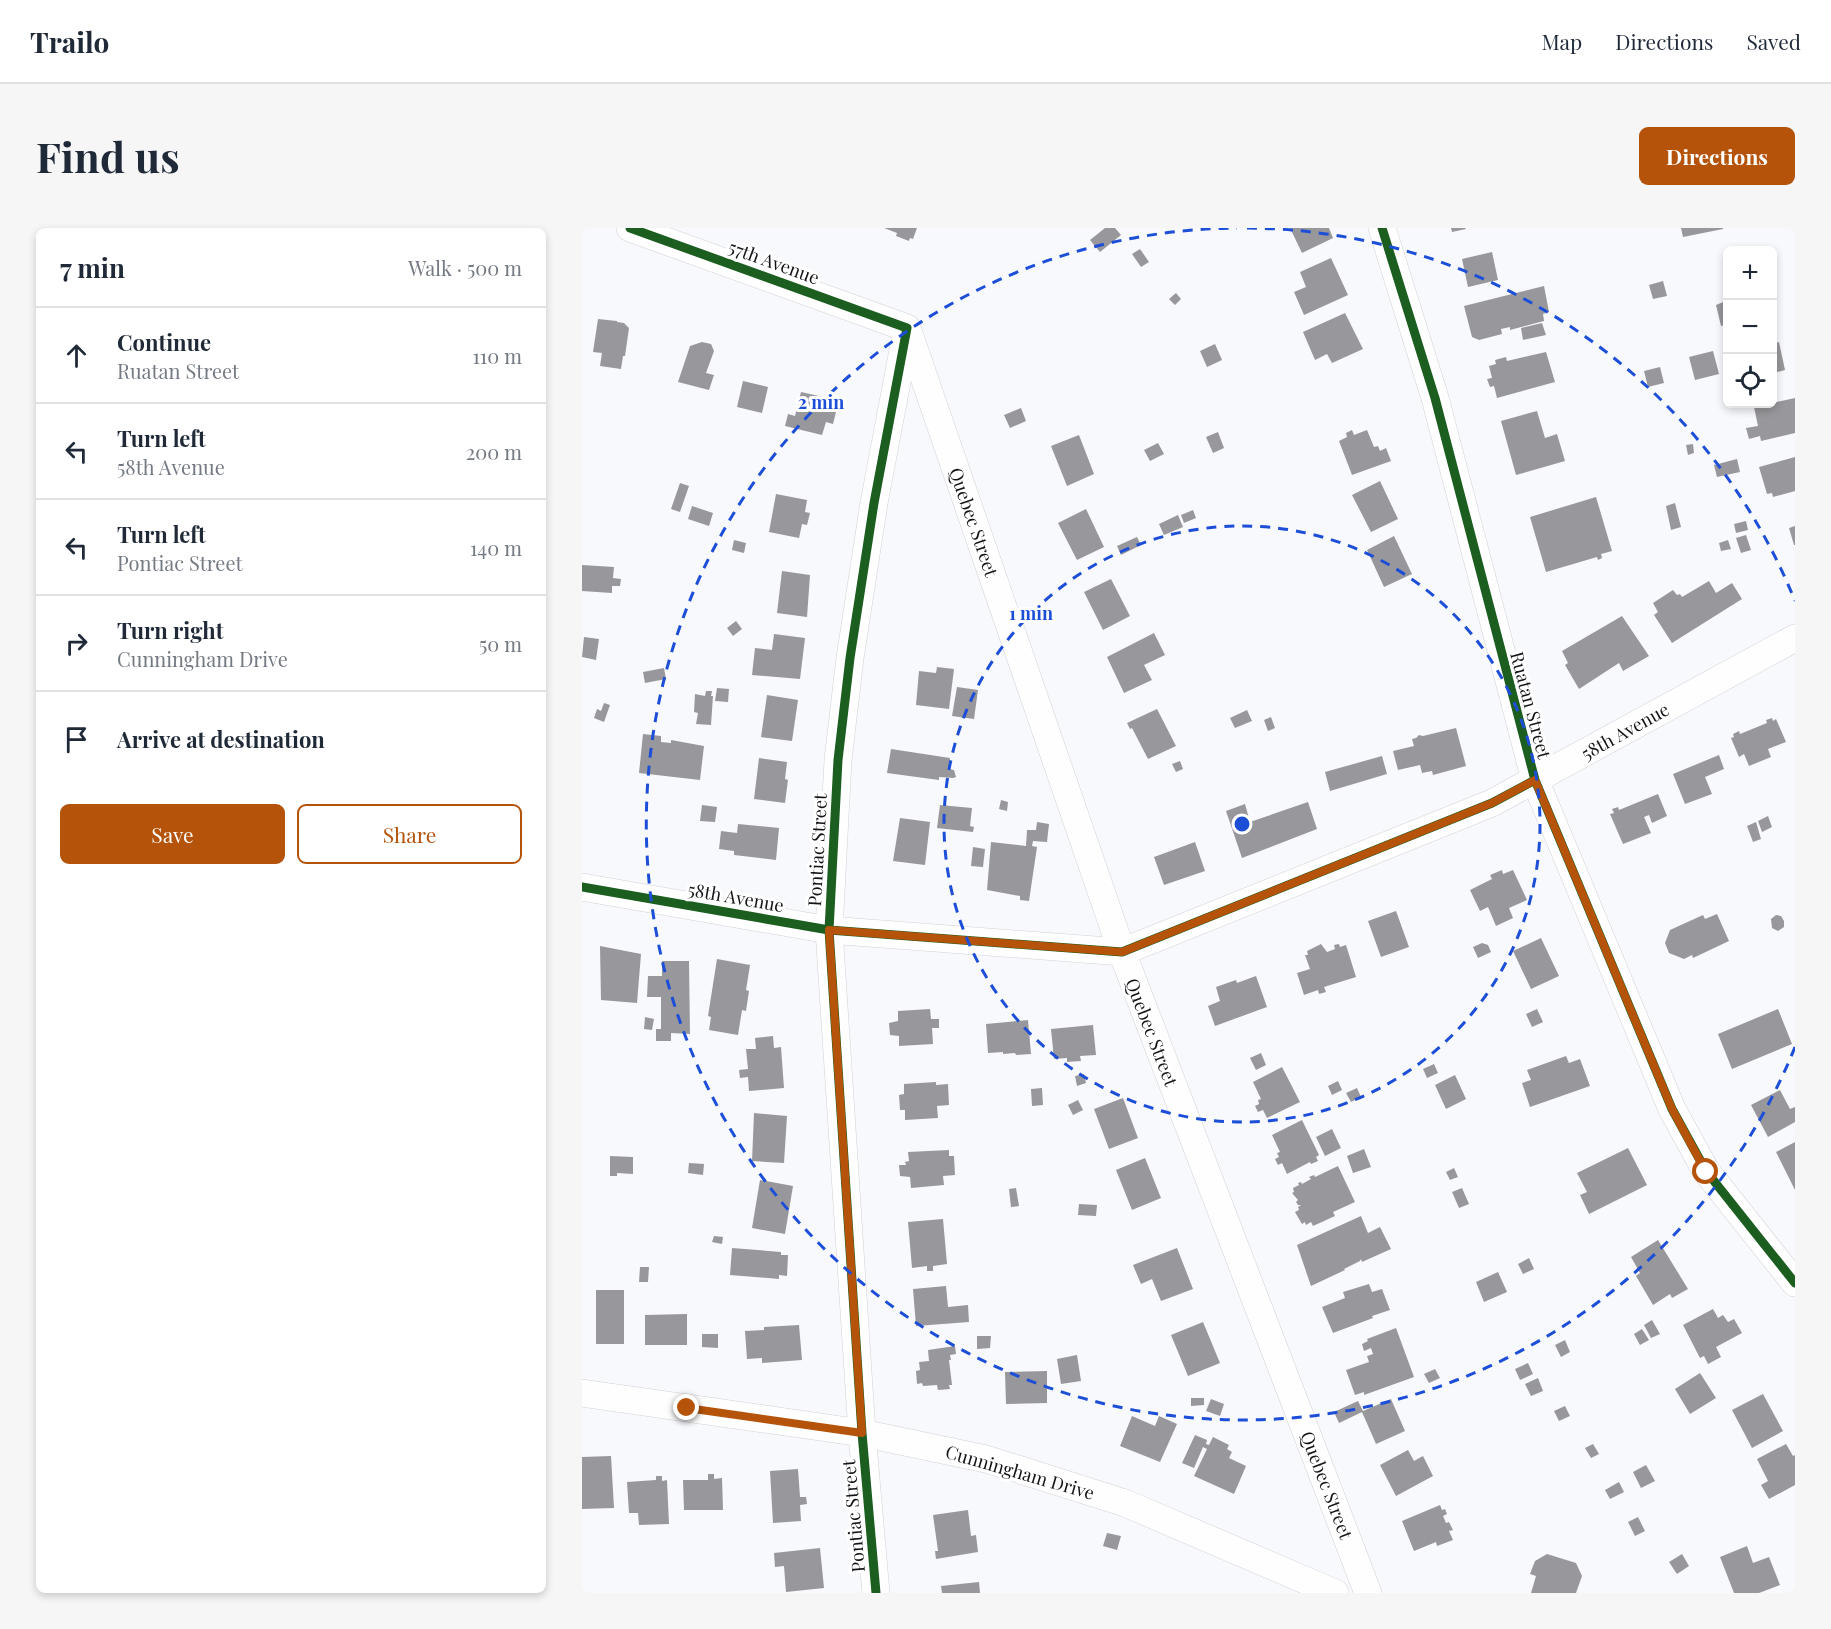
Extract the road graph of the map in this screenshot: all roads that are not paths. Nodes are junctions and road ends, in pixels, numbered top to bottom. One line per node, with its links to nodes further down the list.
1 (630, 228): 3 (street, 57th Avenue)
2 (1382, 228): 5 (street, Ruatan Street)
3 (907, 328): 7 (street, Pontiac Street); 8 (street, Quebec Street)
4 (1795, 638): 5 (street, 58th Avenue)
5 (1535, 780): 8 (street, 58th Avenue); 9 (street, Ruatan Street)
6 (582, 886): 7 (street, 58th Avenue)
7 (829, 930): 8 (street, 58th Avenue); 11 (street, Pontiac Street)
8 (1122, 952): 14 (street, Quebec Street)
9 (1795, 1283)
10 (582, 1393): 11 (street, Cunningham Drive)
11 (862, 1433): 12 (street, Pontiac Street); 13 (street, Cunningham Drive)
12 (876, 1593)
13 (1335, 1593)
14 (1368, 1593)

